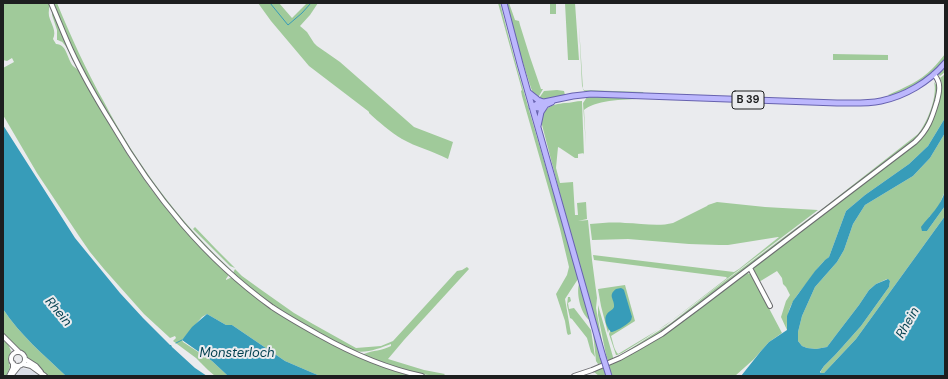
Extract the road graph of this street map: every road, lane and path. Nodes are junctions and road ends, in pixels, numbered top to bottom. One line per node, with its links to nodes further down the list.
1 (51, 3): 19 (street)
2 (504, 3): 5 (main road)
3 (945, 63): 4 (main road, B 39)
4 (934, 74): 6 (main road, B 39); 9 (street)
5 (528, 92): 6 (main road); 7 (main road)
6 (544, 104): 7 (main road, B 39); 8 (main road)
7 (532, 107): 8 (main road)
8 (538, 127): 21 (main road, bridge)
9 (750, 268): 10 (street); 20 (street)
10 (770, 306)
11 (3, 336): 12 (street)
12 (10, 343): 13 (street); 14 (street)
13 (19, 352): 14 (street); 16 (street)
14 (14, 353): 15 (street)
15 (13, 363): 16 (street); 18 (street)
16 (22, 363): 17 (street); 18 (street)
17 (44, 375)
18 (10, 376)
19 (422, 376)
20 (574, 376)
21 (609, 376)

